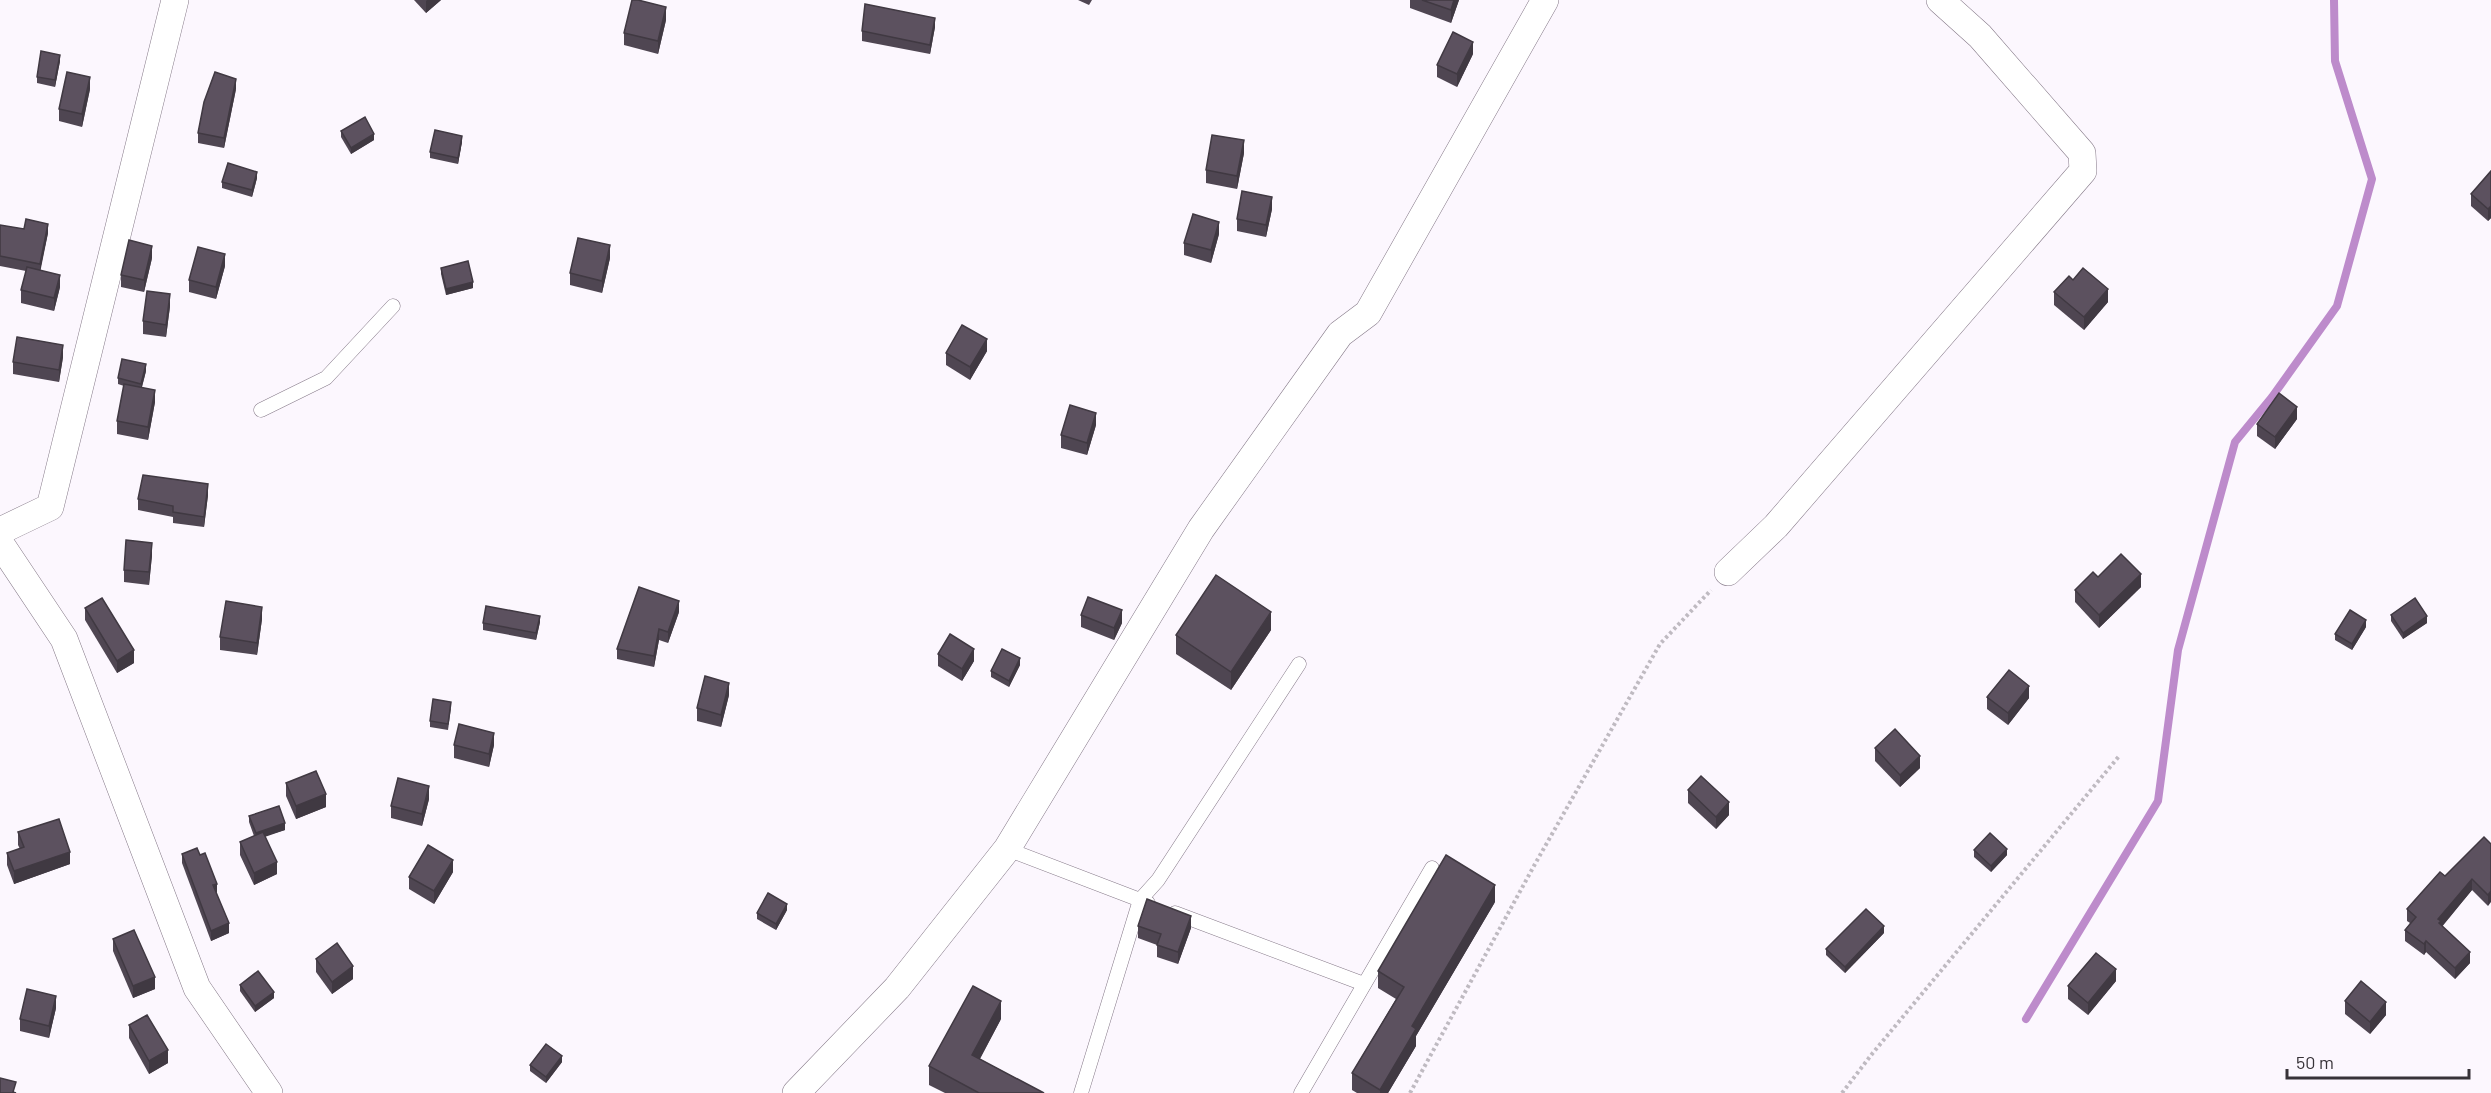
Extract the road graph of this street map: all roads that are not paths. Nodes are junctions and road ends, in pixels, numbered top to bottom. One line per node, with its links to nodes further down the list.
1 (175, 0): 6 (street)
2 (1545, 0): 10 (street)
3 (1940, 0): 8 (street)
4 (393, 306): 5 (lane)
5 (261, 410)
6 (0, 531)
7 (0, 543): 14 (street)
8 (1728, 572)
9 (1299, 664): 12 (lane)
10 (1007, 849): 12 (lane); 15 (street)
11 (1432, 868): 13 (lane)
12 (1140, 900): 13 (lane); 16 (lane)
13 (1364, 984): 17 (lane)
14 (269, 1093)
15 (796, 1093)
16 (1081, 1093)
17 (1301, 1093)

